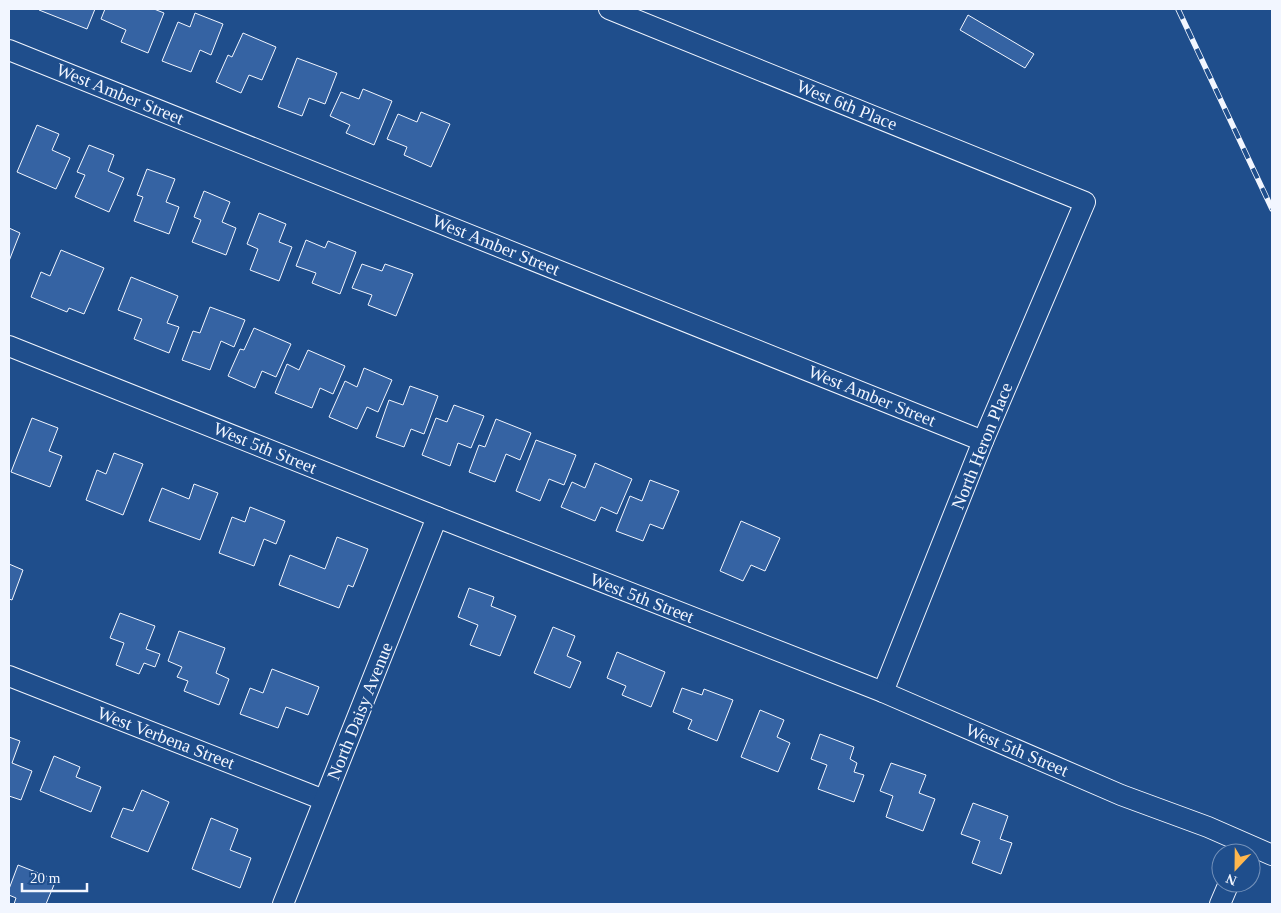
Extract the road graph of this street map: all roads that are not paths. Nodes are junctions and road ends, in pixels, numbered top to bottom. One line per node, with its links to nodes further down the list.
1 (609, 9): 3 (street, West 6th Place)
2 (9, 50): 5 (street, West Amber Street)
3 (1085, 202): 5 (street, North Heron Place)
4 (9, 346): 6 (street, West 5th Street)
5 (983, 441): 8 (street, North Heron Place)
6 (438, 517): 8 (street, West 5th Street); 9 (street, North Daisy Avenue)
7 (9, 676): 9 (street, West Verbena Street)
8 (883, 692): 10 (street, West 5th Street)
9 (324, 800): 11 (street, North Daisy Avenue)
10 (1235, 843)
11 (282, 904)

